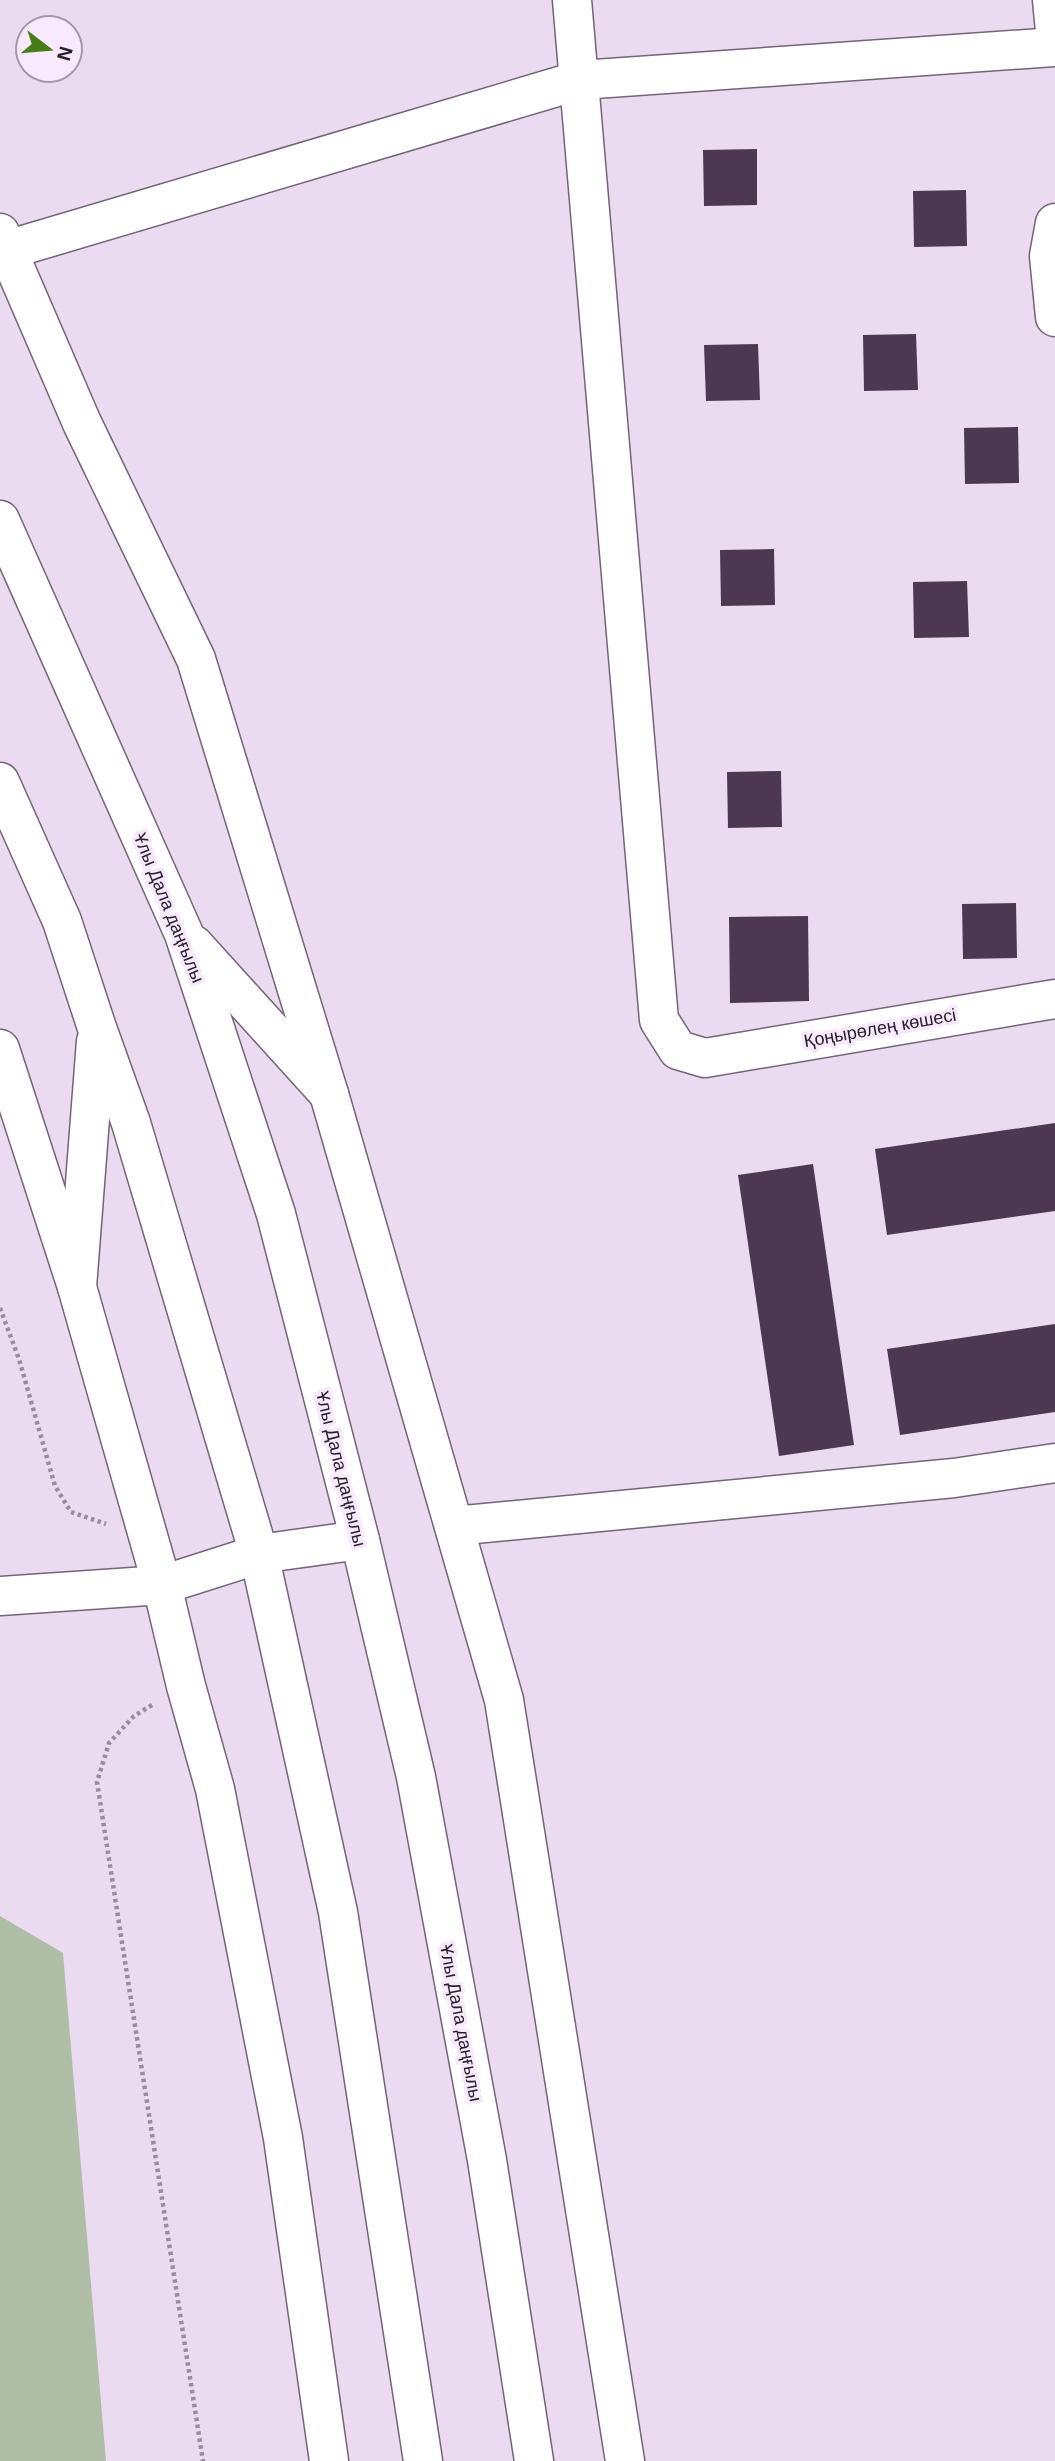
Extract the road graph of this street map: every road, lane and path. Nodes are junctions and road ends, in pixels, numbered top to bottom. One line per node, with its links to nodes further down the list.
1 (572, 0): 5 (main road)
2 (1052, 0): 3 (main road)
3 (1055, 31)
4 (1055, 47): 5 (main road)
5 (580, 80): 7 (main road); 12 (main road, Қоңырөлең көшесі)
6 (1055, 223): 8 (main road)
7 (4, 242): 15 (main road)
8 (1055, 317)
9 (0, 520): 11 (main road, Ұлы Дала даңғылы)
10 (0, 782): 13 (main road)
11 (184, 934): 15 (main road); 21 (main road, Ұлы Дала даңғылы)
12 (1055, 999)
13 (97, 1028): 16 (main road); 22 (main road)
14 (0, 1049): 16 (main road)
15 (329, 1094): 19 (main road)
16 (77, 1287): 20 (main road)
17 (0, 1308): 20 (path)
18 (1055, 1463): 19 (main road)
19 (454, 1526): 30 (main road)
20 (145, 1527): 23 (main road)
21 (360, 1540): 22 (main road); 29 (main road, Ұлы Дала даңғылы)
22 (259, 1554): 23 (main road); 28 (main road)
23 (162, 1585): 24 (main road); 25 (main road)
24 (0, 1596)
25 (186, 1686): 26 (path); 27 (main road)
26 (203, 2461)
27 (330, 2461)
28 (423, 2461)
29 (534, 2461)
30 (625, 2461)

